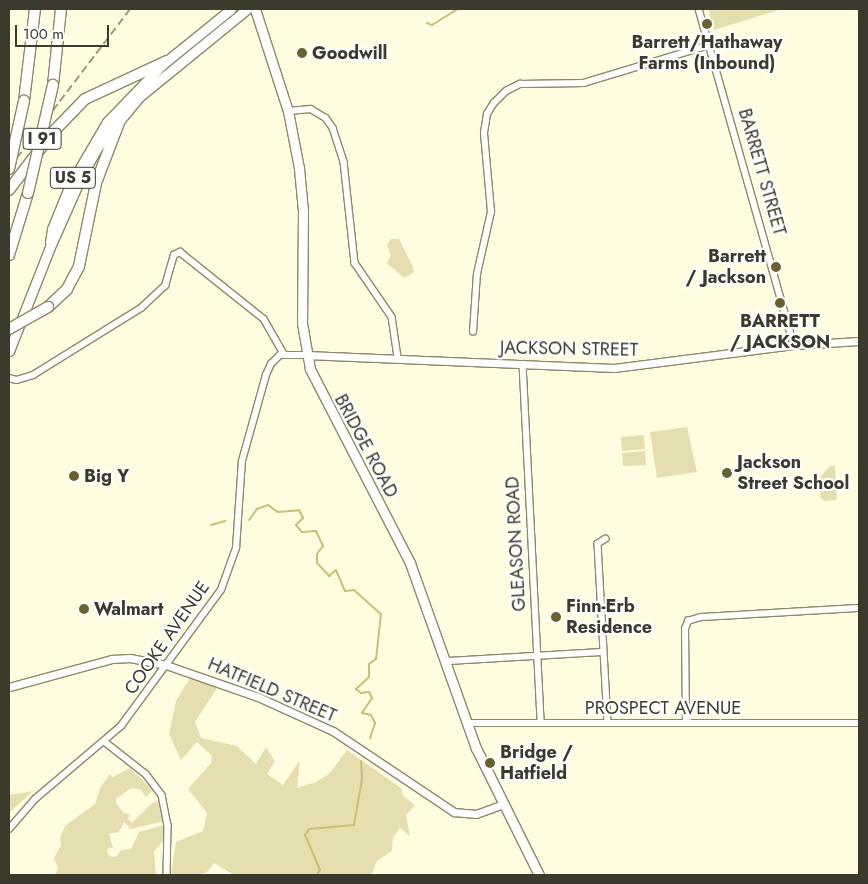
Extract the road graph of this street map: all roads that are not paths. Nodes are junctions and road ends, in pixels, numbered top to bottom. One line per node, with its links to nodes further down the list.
1 (35, 9): 11 (highway, I 91, bridge)
2 (61, 9): 14 (highway, I 91, bridge)
3 (231, 9): 8 (main road, US 5)
4 (247, 9): 10 (main road, US 5)
5 (255, 9): 9 (main road, BRIDGE ROAD)
6 (699, 9): 7 (street, BARRETT STREET)
7 (709, 45): 16 (street); 18 (street, BARRETT STREET)
8 (167, 61): 12 (highway); 13 (main road, US 5)
9 (288, 110): 21 (main road, BRIDGE ROAD); 22 (street)
10 (120, 120): 13 (main road, US 5); 15 (highway, bridge)
11 (9, 169)
12 (9, 190)
13 (50, 248): 19 (main road, US 5)
14 (9, 255)
15 (9, 329)
16 (473, 332)
17 (859, 341): 18 (street, JACKSON STREET)
18 (794, 345): 23 (street, JACKSON STREET)
19 (9, 351)
20 (284, 354): 21 (street); 24 (street); 30 (street, COOKE AVENUE)
21 (306, 355): 22 (street, JACKSON STREET); 29 (main road, BRIDGE ROAD)
22 (398, 357): 23 (street, JACKSON STREET)
23 (524, 364): 28 (street, GLEASON ROAD)
24 (9, 378)
25 (606, 539): 27 (street)
26 (859, 608): 35 (street)
27 (603, 652): 28 (street); 32 (street)
28 (537, 656): 29 (street); 34 (street, GLEASON ROAD)
29 (447, 661): 33 (main road, BRIDGE ROAD)
30 (166, 664): 31 (street, HATFIELD STREET); 37 (street, COOKE AVENUE); 38 (street, HATFIELD STREET)
31 (9, 687)
32 (608, 722): 34 (street, PROSPECT AVENUE); 35 (street, PROSPECT AVENUE)
33 (467, 723): 34 (street, PROSPECT AVENUE); 38 (main road, BRIDGE ROAD)
34 (541, 723)
35 (686, 723): 36 (street, PROSPECT AVENUE)
36 (859, 723)
37 (105, 742): 39 (street, COOKE AVENUE); 40 (street)
38 (504, 804): 41 (main road, BRIDGE ROAD)
39 (9, 829)
40 (166, 875)
41 (539, 875)

